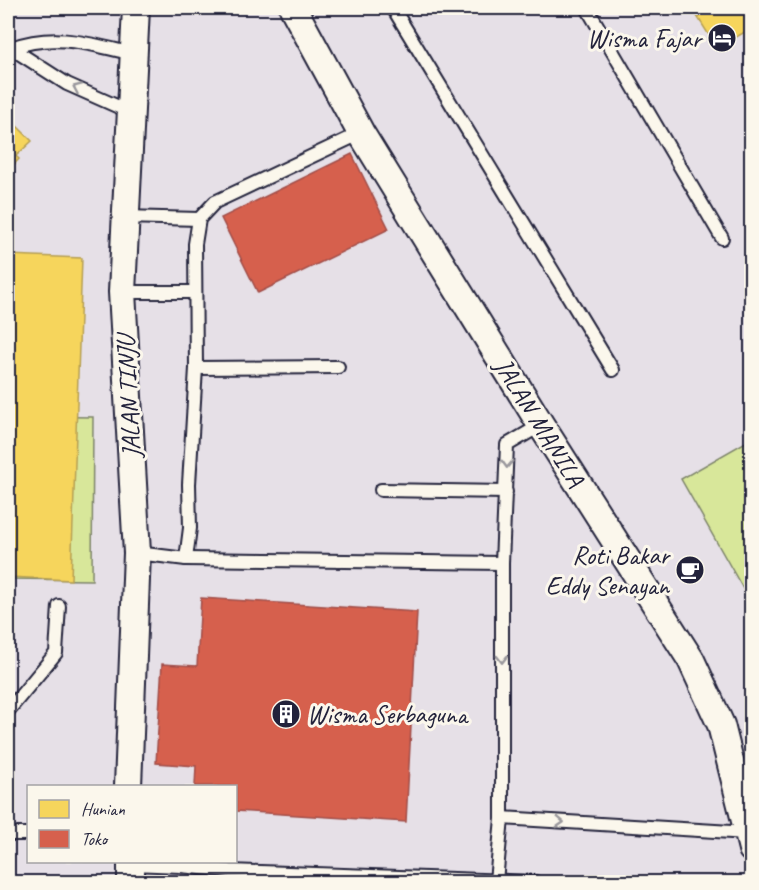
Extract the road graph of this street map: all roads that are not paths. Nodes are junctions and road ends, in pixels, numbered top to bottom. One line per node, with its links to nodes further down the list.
1 (136, 8): 6 (street, JALAN TINJU)
2 (293, 8): 8 (street, JALAN MANILA)
3 (393, 8): 16 (lane)
4 (587, 8): 11 (lane)
5 (9, 46): 6 (lane); 7 (lane, one-way to 5)
6 (133, 54): 7 (street, JALAN TINJU)
7 (130, 112): 9 (street, JALAN TINJU)
8 (361, 133): 10 (lane); 17 (street, JALAN MANILA)
9 (125, 217): 10 (lane); 12 (street, JALAN TINJU)
10 (199, 219): 13 (lane)
11 (722, 238)
12 (122, 292): 13 (lane); 20 (street, JALAN TINJU)
13 (194, 292): 15 (lane)
14 (338, 367): 15 (lane)
15 (196, 368): 21 (lane)
16 (613, 370)
17 (541, 424): 19 (lane, one-way to 19); 29 (street, JALAN MANILA)
18 (381, 490): 19 (lane)
19 (506, 492): 22 (lane)
20 (137, 553): 21 (lane); 25 (street, JALAN TINJU)
21 (186, 559): 22 (lane)
22 (502, 563): 26 (lane, one-way to 26)
23 (58, 606): 24 (lane)
24 (8, 711)
25 (128, 785)
26 (502, 818): 29 (lane, one-way to 29); 31 (lane)
27 (8, 834): 28 (lane)
28 (27, 834)
29 (750, 841)
30 (131, 869): 31 (lane)
31 (496, 881): 32 (lane)
32 (535, 882)

